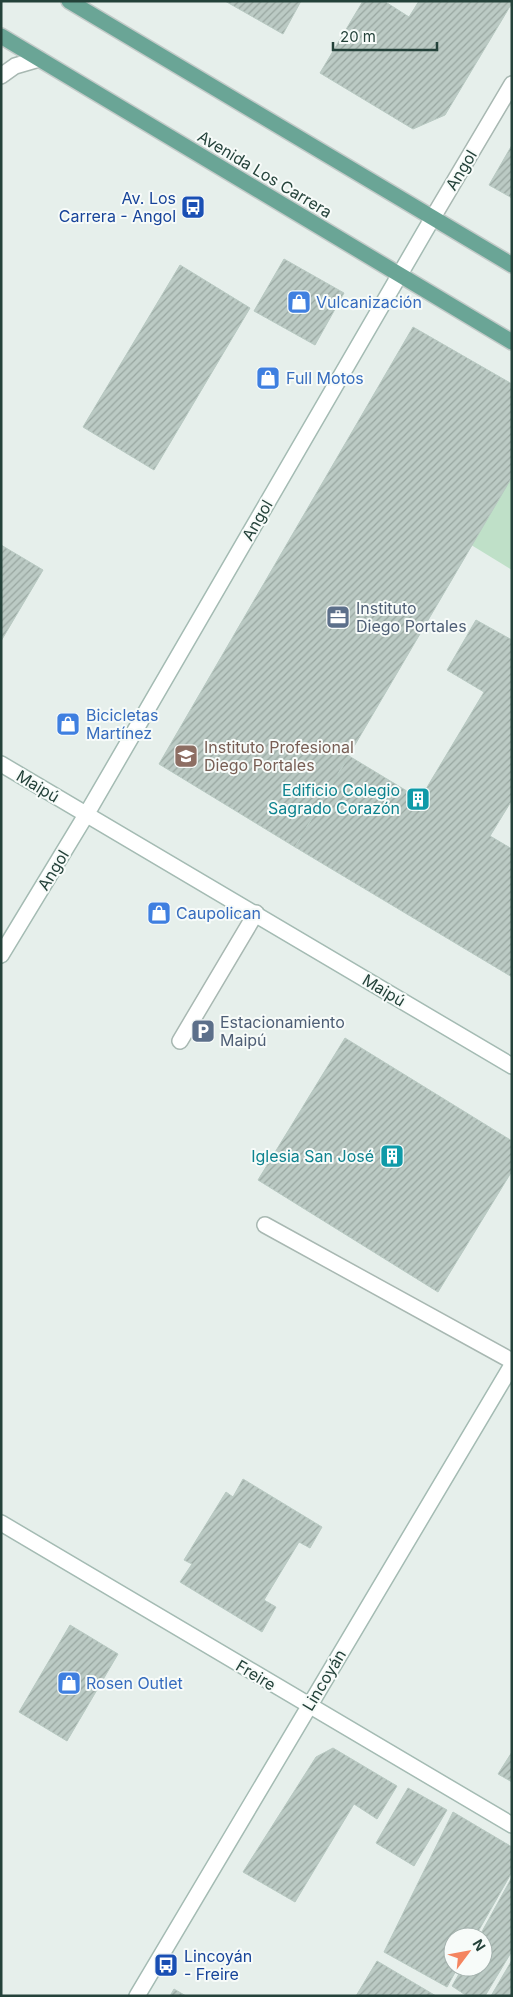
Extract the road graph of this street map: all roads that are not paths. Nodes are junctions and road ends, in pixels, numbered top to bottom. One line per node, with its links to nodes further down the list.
1 (69, 1): 6 (main road)
2 (1, 36): 3 (main road, Avenida Los Carrera)
3 (40, 59): 4 (street); 8 (main road, Avenida Los Carrera)
4 (1, 76)
5 (512, 84): 6 (street, Angol)
6 (432, 219): 7 (main road); 8 (street, Angol)
7 (512, 265)
8 (398, 275): 9 (main road, Avenida Los Carrera); 11 (street, Angol)
9 (512, 342)
10 (1, 764): 11 (street, Maipú)
11 (86, 815): 12 (street, Maipú); 13 (street, Angol)
12 (256, 913): 14 (street); 15 (street, Maipú)
13 (1, 956)
14 (180, 1041)
15 (512, 1066)
16 (265, 1224): 17 (street)
17 (512, 1363): 19 (street, Lincoyán)
18 (1, 1523): 19 (street, Freire)
19 (309, 1706): 20 (street, Freire); 21 (street, Lincoyán)
20 (512, 1825)
21 (136, 1996)

